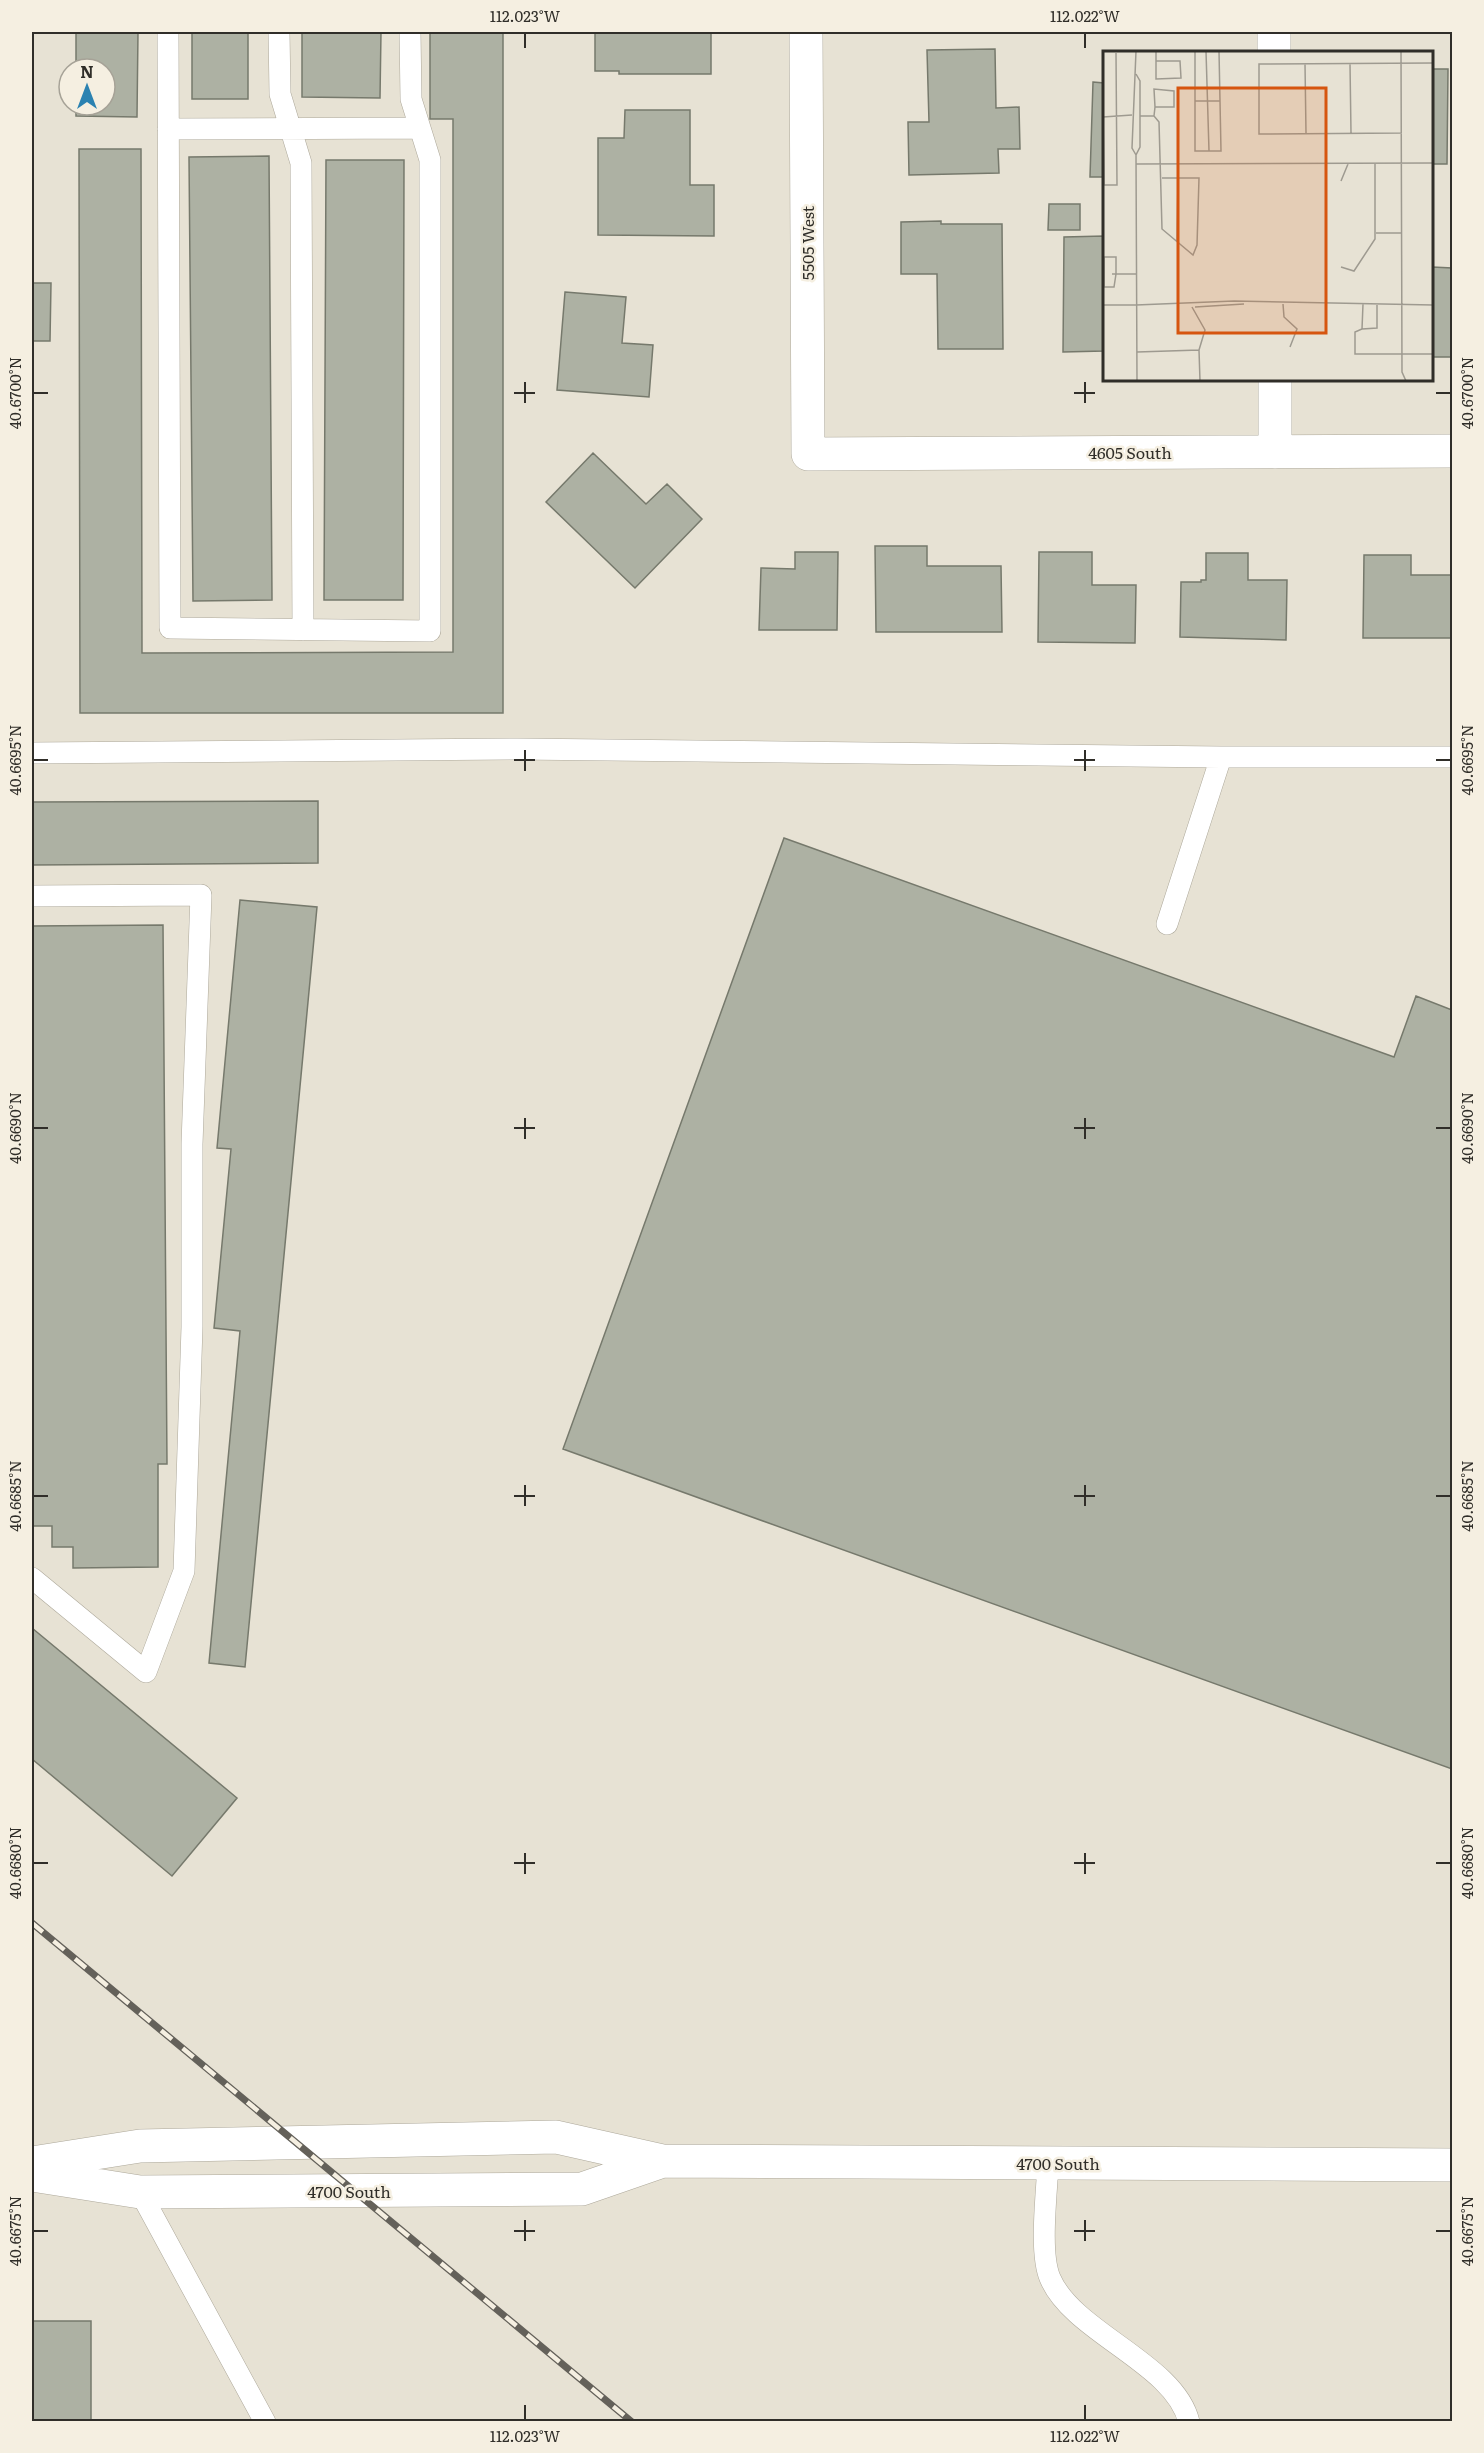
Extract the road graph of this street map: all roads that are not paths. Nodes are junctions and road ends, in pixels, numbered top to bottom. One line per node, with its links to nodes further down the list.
1 (168, 32): 9 (lane)
2 (279, 32): 7 (lane)
3 (410, 32): 8 (lane)
4 (806, 32): 13 (main road, 5505 West)
5 (1274, 32): 6 (main road)
6 (1274, 51)
7 (290, 128): 8 (lane); 9 (lane); 14 (lane)
8 (420, 128): 14 (lane)
9 (168, 129): 14 (lane)
10 (1275, 381): 12 (main road)
11 (1452, 451): 12 (main road, 4605 South)
12 (1275, 452): 13 (main road, 4605 South)
13 (808, 454)
14 (303, 630)
15 (32, 753): 17 (lane)
16 (1452, 757): 17 (lane)
17 (1221, 758): 19 (lane)
18 (32, 896): 20 (lane)
19 (1167, 924)
20 (32, 1578)
21 (663, 2161): 22 (main road, 4700 South); 23 (main road, 4700 South); 26 (main road, 4700 South)
22 (32, 2163)
23 (1048, 2163): 24 (main road, 4700 South); 28 (lane)
24 (1452, 2165)
25 (32, 2175): 26 (main road, 4700 South)
26 (140, 2192): 27 (lane)
27 (265, 2421)
28 (1189, 2421)

